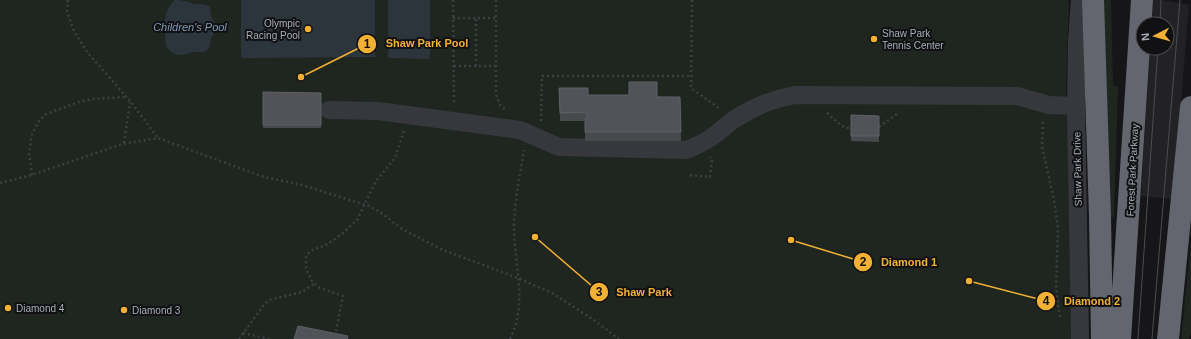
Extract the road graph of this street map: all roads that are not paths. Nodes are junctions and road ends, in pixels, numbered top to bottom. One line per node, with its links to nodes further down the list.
1 (1080, 0): 4 (street, Shaw Park Drive)
2 (1093, 0): 8 (highway)
3 (1142, 0): 9 (highway, Forest Park Parkway)
4 (1076, 106): 6 (street); 7 (street, Shaw Park Drive)
5 (1191, 107): 10 (highway)
6 (329, 110)
7 (1080, 339)
8 (1102, 339)
9 (1120, 339)
10 (1168, 339)

